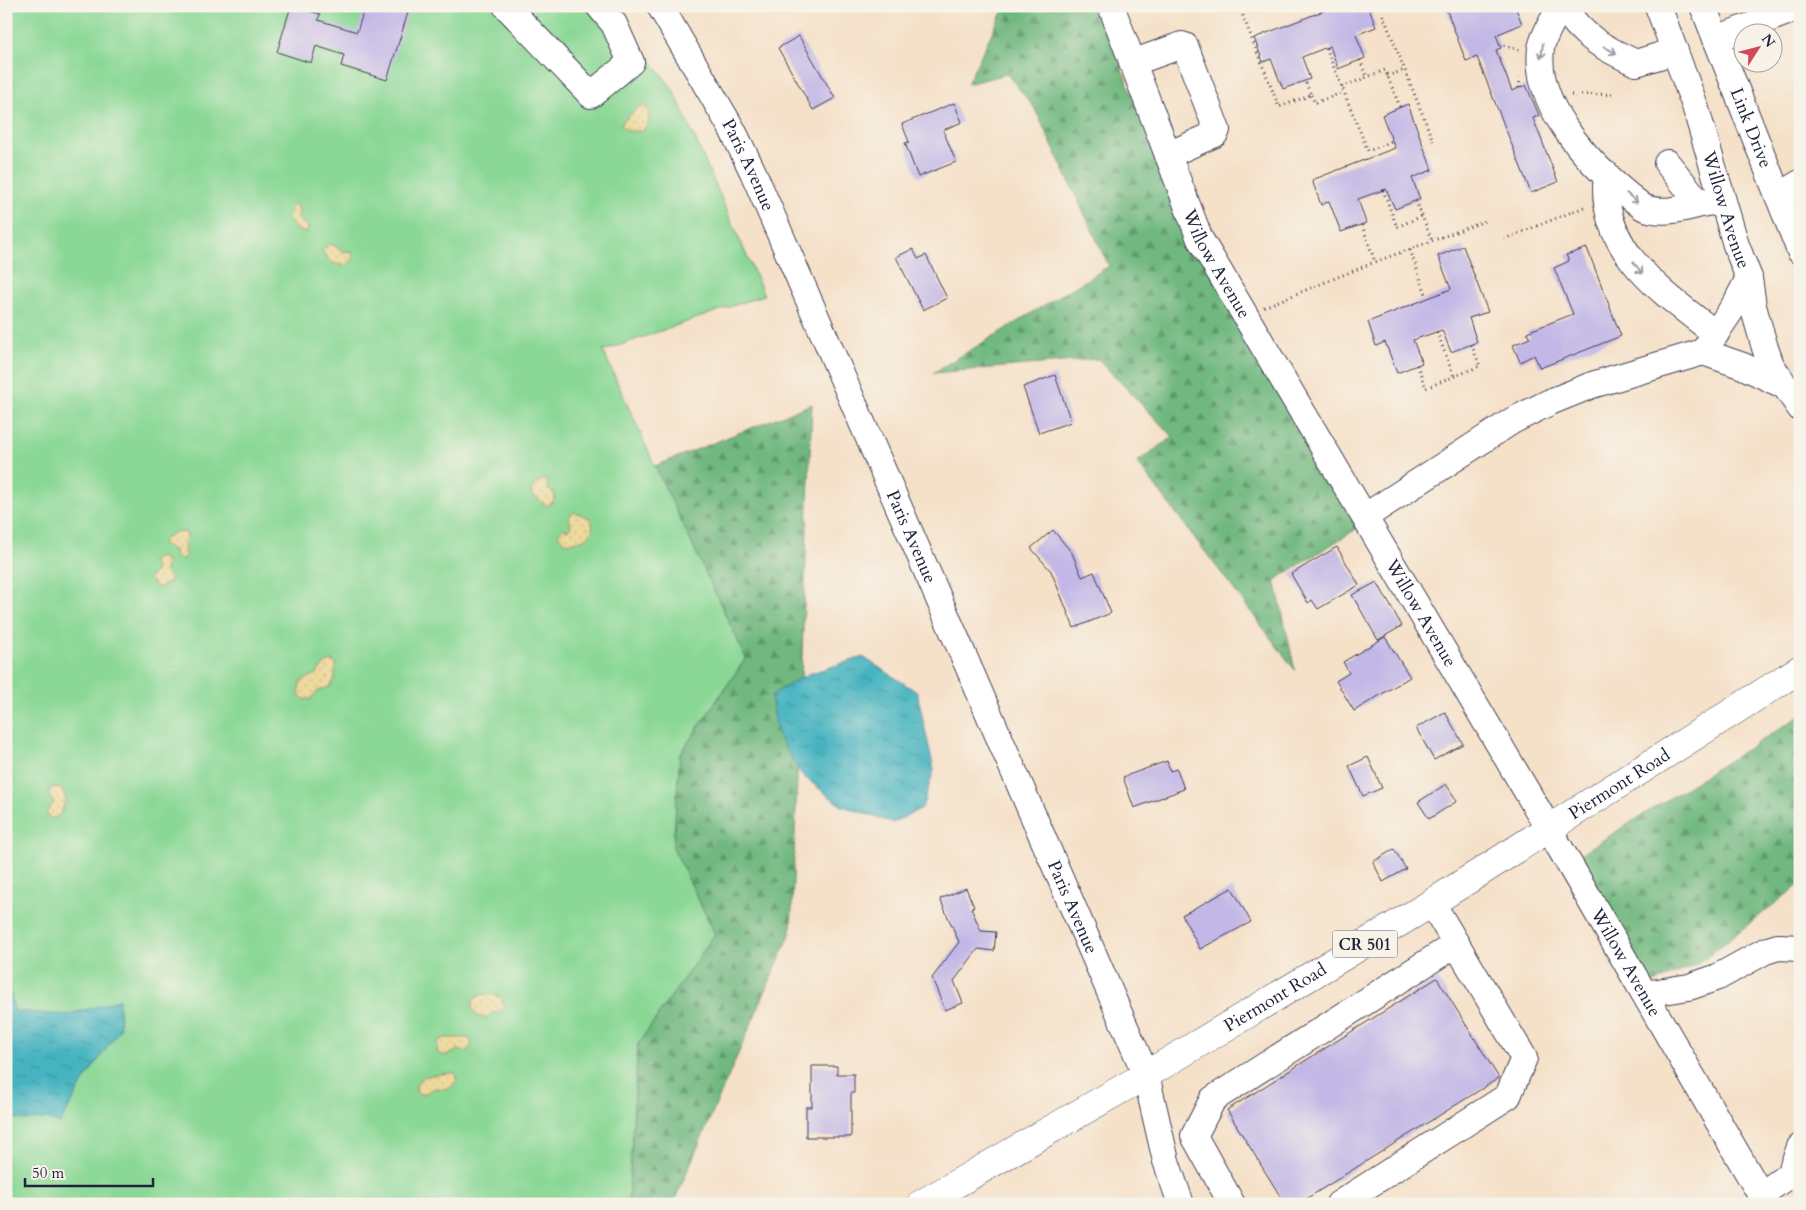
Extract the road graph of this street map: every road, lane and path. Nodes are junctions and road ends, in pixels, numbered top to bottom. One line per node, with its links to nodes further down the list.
1 (506, 6): 2 (street)
2 (599, 6)
3 (660, 6): 61 (street, Paris Avenue)
4 (1111, 6): 18 (street, Willow Avenue)
5 (1239, 6): 25 (path)
6 (1562, 6): 16 (street, one-way to 16); 31 (street, one-way to 31)
7 (1658, 6): 16 (street, Willow Avenue)
8 (1705, 7): 12 (street, Link Drive)
9 (1800, 7): 10 (street)
10 (1765, 13): 12 (street)
11 (1383, 15): 19 (path)
12 (1716, 39): 32 (street, Link Drive)
13 (1499, 44): 15 (path)
14 (1326, 48): 23 (path)
15 (1525, 51)
16 (1675, 51): 35 (street, Willow Avenue)
17 (1360, 60): 21 (path)
18 (1132, 63): 29 (street, Willow Avenue); 29 (street)
19 (1405, 70): 20 (path); 28 (path)
20 (1387, 76): 21 (path); 26 (path)
21 (1367, 77): 23 (path)
22 (1305, 81): 25 (path)
23 (1342, 86): 24 (path)
24 (1344, 92): 25 (path); 27 (path)
25 (1311, 95)
26 (1400, 107)
27 (1392, 141)
28 (1433, 141)
29 (1168, 155): 46 (street, Willow Avenue)
30 (1667, 163): 35 (street)
31 (1606, 187): 35 (street, one-way to 35); 39 (path); 48 (street, one-way to 48)
32 (1789, 189): 42 (street, Link Drive)
33 (1383, 190): 36 (path)
34 (1416, 201): 36 (path)
35 (1715, 202): 44 (street, Willow Avenue)
36 (1422, 216): 40 (path)
37 (1488, 220): 40 (path)
38 (1362, 225): 43 (path)
39 (1504, 239)
40 (1432, 241): 41 (path)
41 (1410, 250): 43 (path); 45 (path)
42 (1800, 250)
43 (1375, 262): 46 (path)
44 (1748, 278): 48 (street); 52 (street, Willow Avenue)
45 (1426, 294)
46 (1245, 315): 54 (street, Willow Avenue)
47 (1437, 332): 51 (path)
48 (1709, 343): 52 (street); 54 (street)
49 (1471, 344): 51 (path)
50 (1417, 365): 51 (path)
51 (1454, 377)
52 (1783, 385): 53 (street, Willow Avenue)
53 (1800, 408)
54 (1366, 516): 56 (street, Willow Avenue)
55 (1800, 669): 56 (main road, Piermont Road / CR 501)
56 (1550, 829): 57 (main road, Piermont Road / CR 501); 60 (street, Willow Avenue)
57 (1432, 903): 58 (street); 61 (main road, Piermont Road / CR 501)
58 (1456, 944): 66 (street); 67 (street)
59 (1800, 948): 60 (street)
60 (1645, 994): 63 (street, Willow Avenue)
61 (1146, 1075): 64 (main road, Piermont Road / CR 501); 65 (street, Paris Avenue)
62 (1800, 1147): 63 (street)
63 (1764, 1199)
64 (921, 1204)
65 (1181, 1204)
66 (1232, 1204)
67 (1339, 1204)

